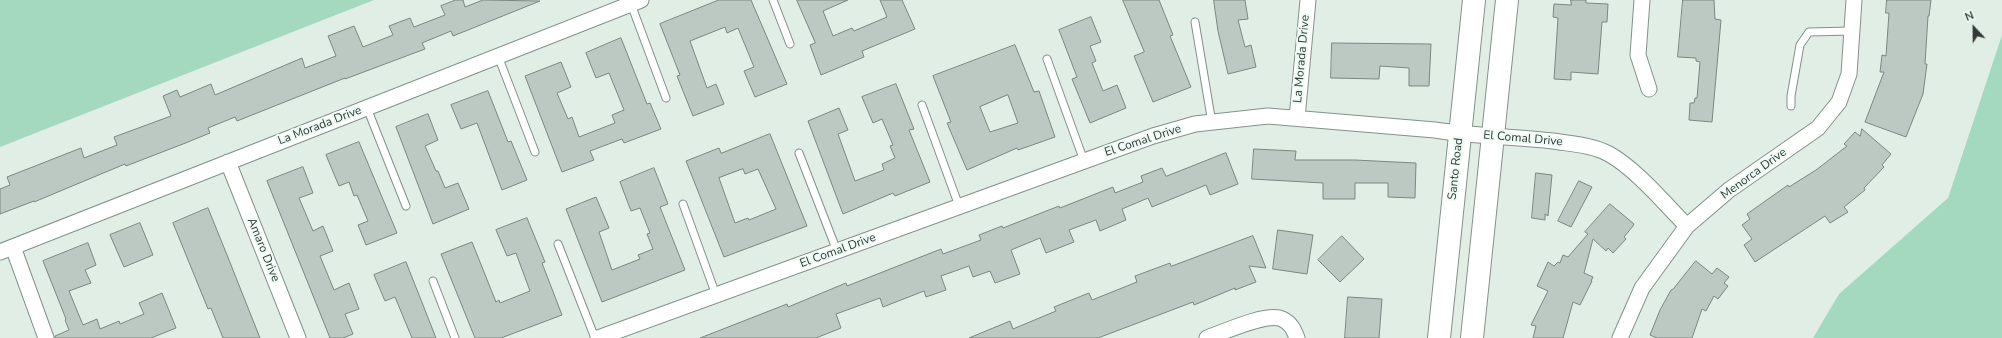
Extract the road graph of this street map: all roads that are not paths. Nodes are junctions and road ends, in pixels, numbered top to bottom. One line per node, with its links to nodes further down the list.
1 (773, 0): 10 (lane)
2 (1308, 0): 18 (street, La Morada Drive)
3 (1474, 0): 20 (main road, Santo Road)
4 (1507, 0): 21 (main road)
5 (1642, 0): 13 (street)
6 (1854, 0): 9 (street, Menorca Drive)
7 (636, 2): 11 (street, La Morada Drive); 14 (lane)
8 (1195, 22): 19 (lane)
9 (1852, 31): 16 (lane); 29 (street, Menorca Drive)
10 (790, 44)
11 (498, 56): 17 (street, La Morada Drive); 22 (lane)
12 (1047, 59): 24 (lane)
13 (1650, 89)
14 (666, 98)
15 (922, 105): 28 (lane)
16 (1791, 106)
17 (367, 108): 25 (street, La Morada Drive); 27 (lane)
18 (1297, 118): 19 (street, El Comal Drive); 20 (street, El Comal Drive)
19 (1212, 123): 24 (street, El Comal Drive)
20 (1460, 134): 21 (street, El Comal Drive); 42 (main road, Santo Road)
21 (1494, 136): 29 (street, El Comal Drive); 43 (main road)
22 (535, 152)
23 (799, 153): 32 (lane)
24 (1084, 161): 28 (street, El Comal Drive)
25 (228, 162): 31 (street, La Morada Drive); 36 (street, Amaro Drive)
26 (683, 204): 34 (lane)
27 (406, 206)
28 (959, 206): 32 (street, El Comal Drive)
29 (1687, 226): 44 (street, Menorca Drive)
30 (558, 244): 38 (lane)
31 (7, 249): 35 (street)
32 (837, 251): 34 (street, El Comal Drive)
33 (433, 281): 37 (lane)
34 (716, 295): 39 (street, El Comal Drive)
35 (46, 338)
36 (298, 338)
37 (455, 338)
38 (595, 338)
39 (598, 338)
40 (1207, 338): 41 (street)
41 (1297, 338)
42 (1439, 338)
43 (1472, 338)
44 (1620, 338)

